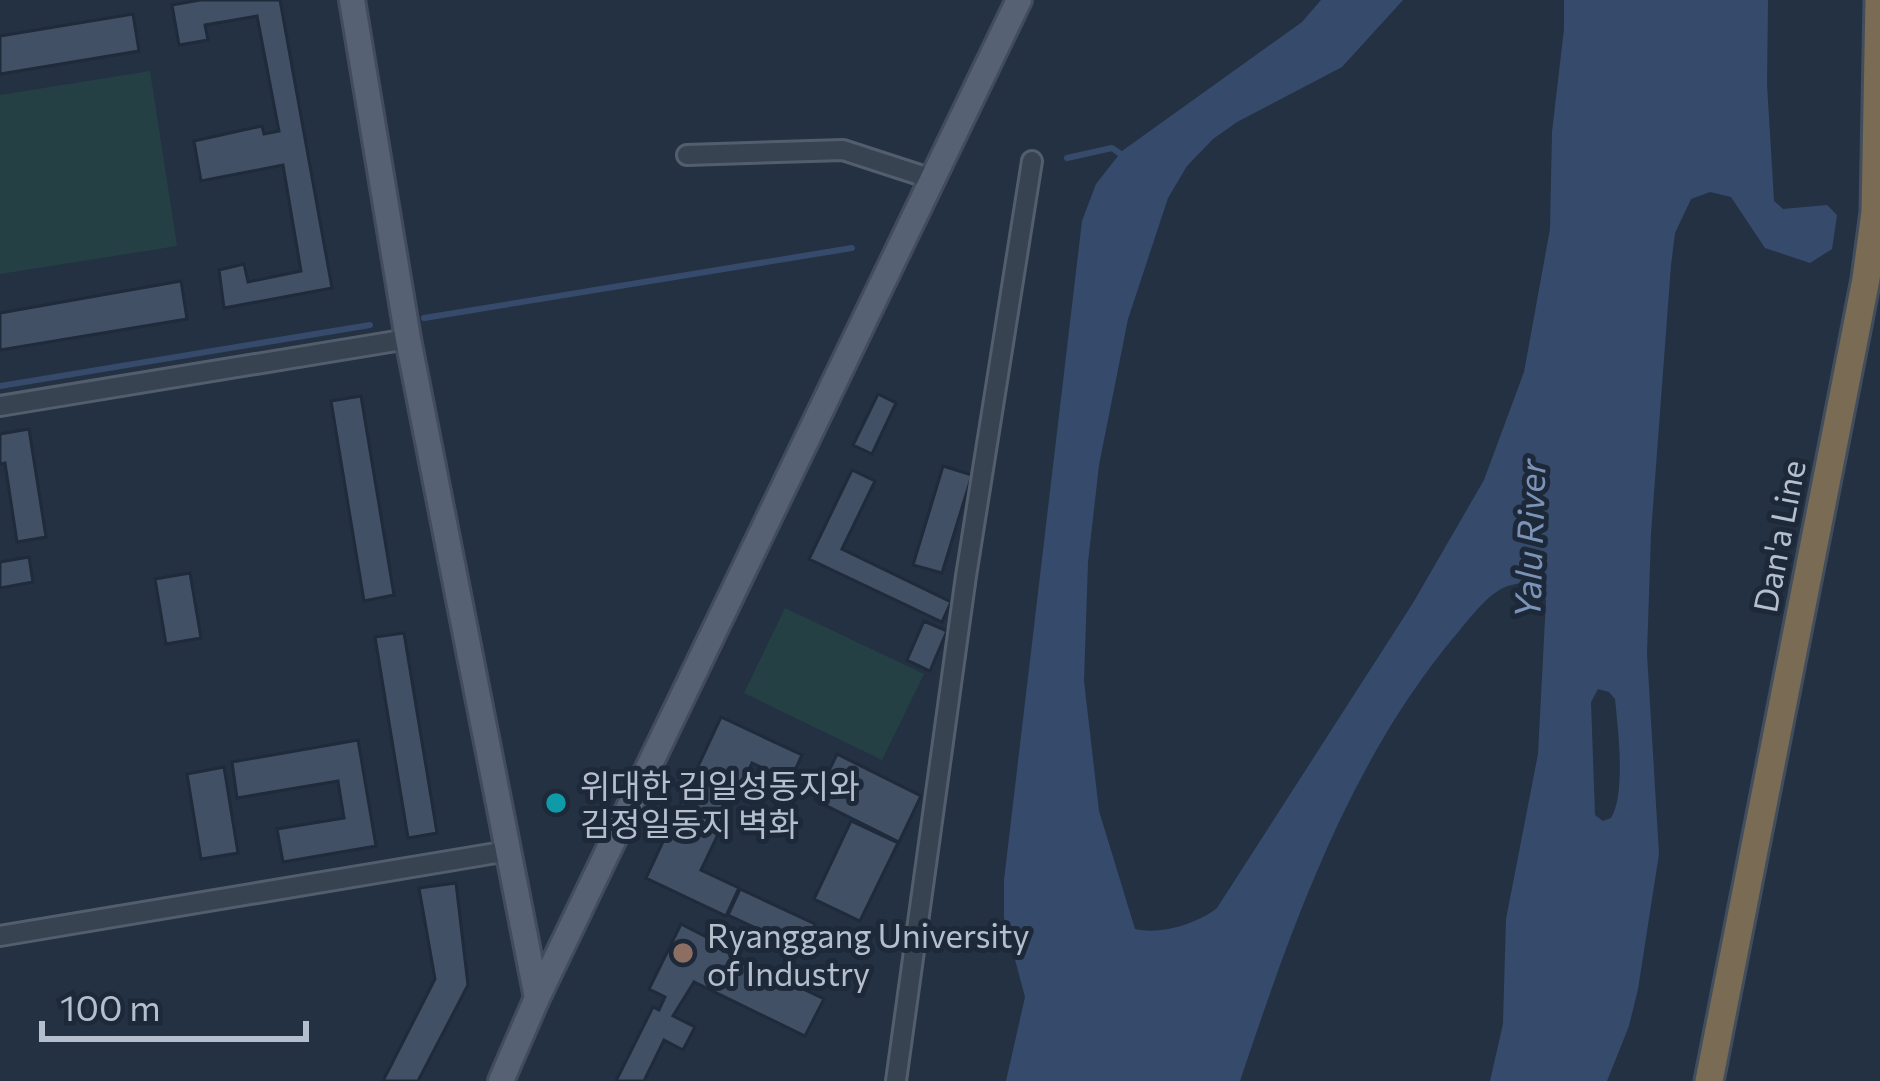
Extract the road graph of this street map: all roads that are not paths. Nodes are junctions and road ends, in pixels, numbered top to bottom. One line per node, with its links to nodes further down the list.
1 (364, 0): 4 (street)
2 (1019, 0): 8 (main road)
3 (1880, 0): 7 (highway, Dan'a Line)
4 (352, 1): 10 (main road)
5 (687, 155): 8 (street)
6 (1032, 161): 16 (street)
7 (1879, 178): 9 (highway, Dan'a Line)
8 (932, 179): 14 (main road)
9 (1873, 288): 17 (highway, Dan'a Line)
10 (408, 339): 11 (street); 12 (main road)
11 (0, 406)
12 (508, 851): 13 (street); 14 (main road)
13 (0, 936)
14 (537, 998): 15 (main road)
15 (501, 1081)
16 (896, 1081)
17 (1709, 1081)

